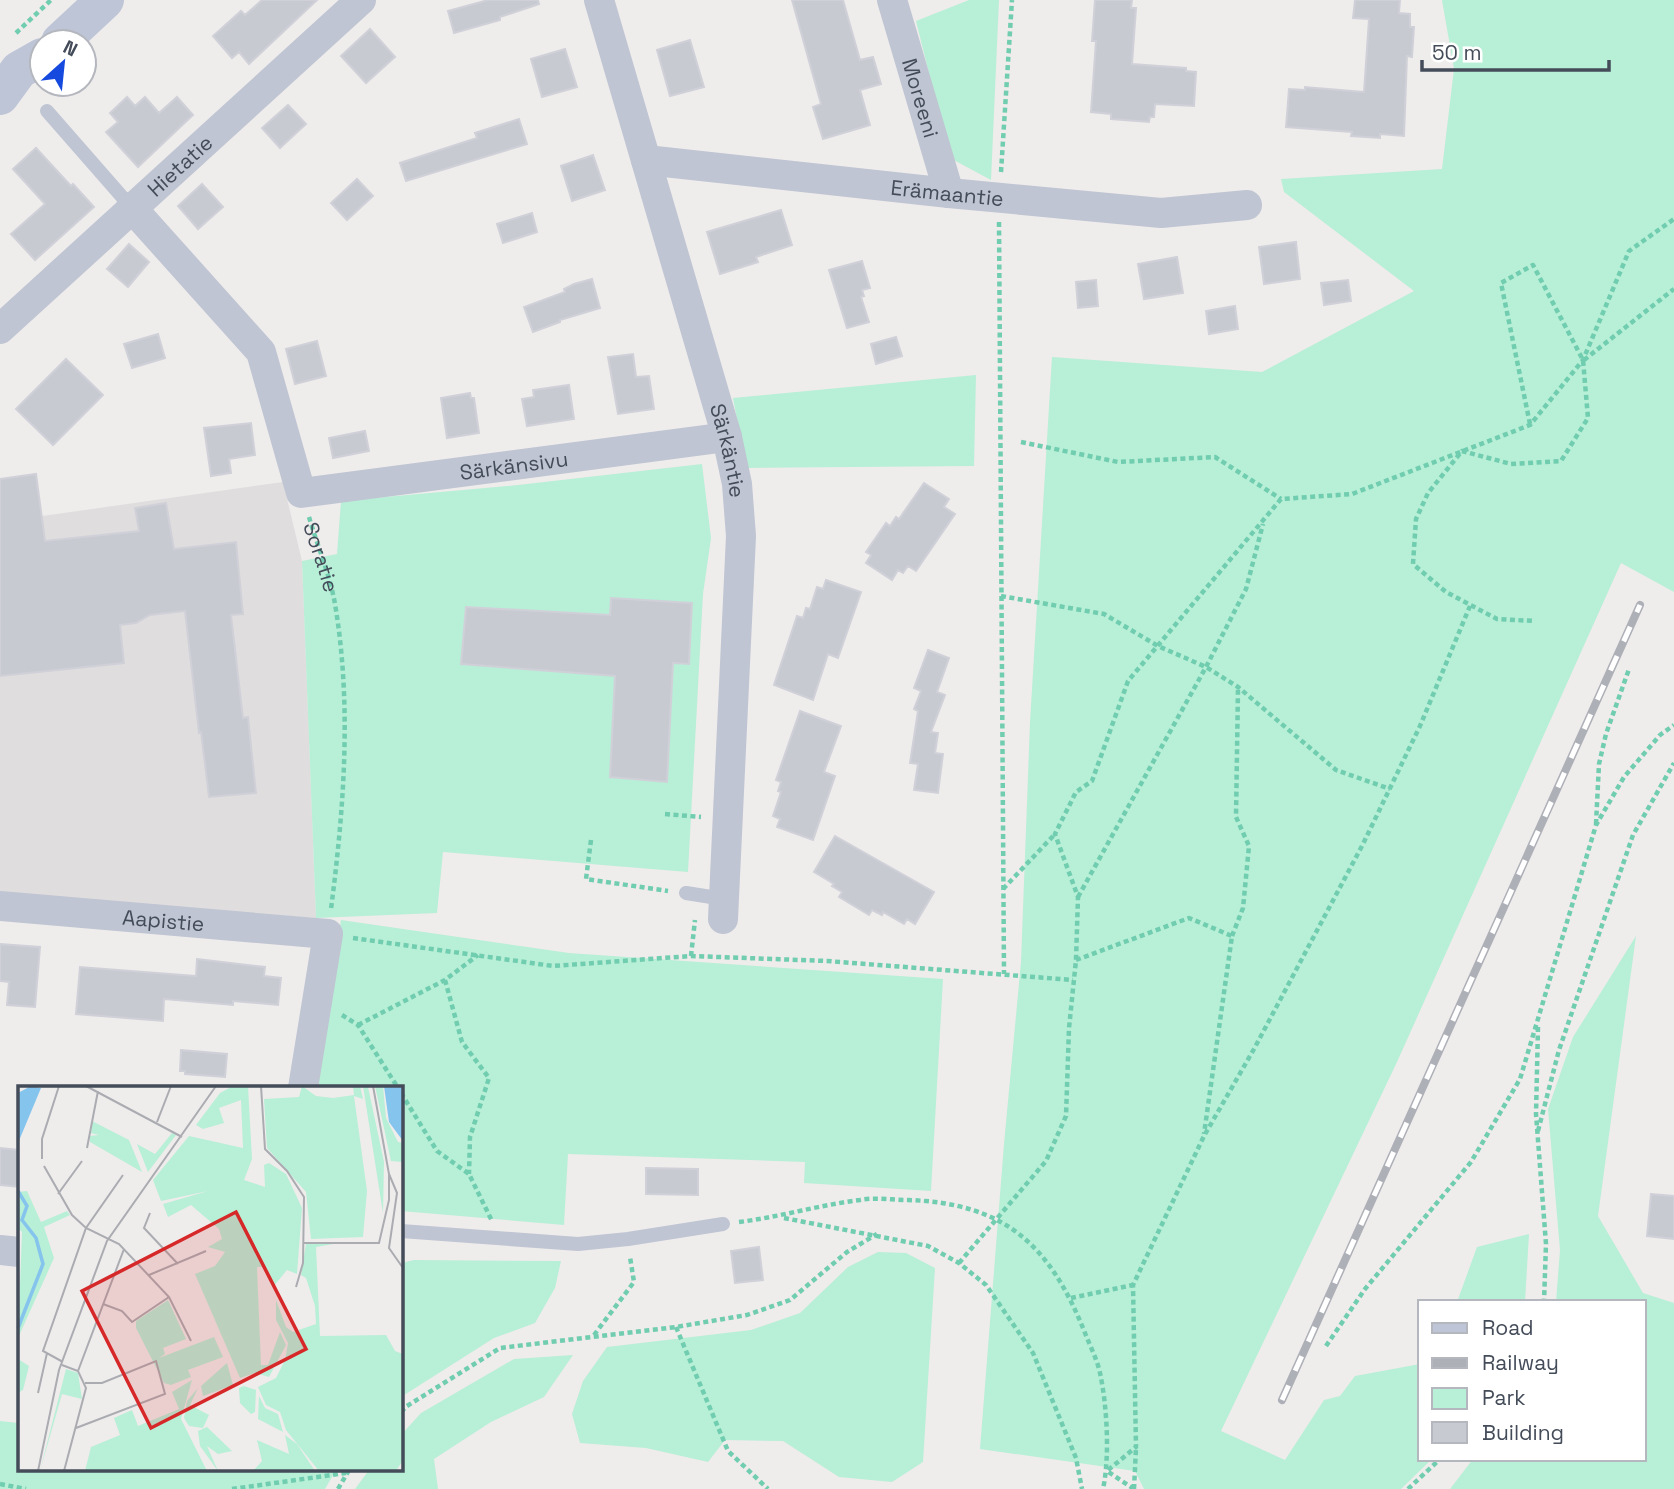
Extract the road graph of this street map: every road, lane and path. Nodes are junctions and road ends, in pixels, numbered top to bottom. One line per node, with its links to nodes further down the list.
1 (51, 0): 8 (path)
2 (106, 0): 7 (main road)
3 (360, 0): 16 (street, Hietatie)
4 (599, 0): 12 (street, Särkäntie)
5 (892, 0): 13 (street, Moreeni)
6 (1012, 0): 14 (path)
7 (75, 28)
8 (9, 40)
9 (28, 79): 10 (main road)
10 (0, 97)
11 (47, 111): 16 (lane)
12 (646, 160): 13 (street, Erämaantie); 22 (street, Särkäntie)
13 (949, 193): 14 (street, Erämaantie)
14 (999, 198): 15 (street, Erämaantie); 28 (path)
15 (1247, 205)
16 (131, 208): 19 (street, Hietatie); 25 (street)
17 (1674, 219): 20 (path)
18 (1674, 289): 20 (path)
19 (0, 329)
20 (1583, 360): 21 (path); 21 (path); 24 (path)
21 (1530, 425): 24 (path)
22 (727, 437): 25 (street, Särkänsivu); 47 (street, Särkäntie)
23 (1021, 442): 26 (path)
24 (1462, 451): 26 (path); 29 (path)
25 (301, 493): 49 (path, Soratie)
26 (1282, 499): 27 (path)
27 (1264, 520): 31 (path); 32 (path)
28 (1001, 596): 31 (path); 43 (path)
29 (1470, 606): 30 (path); 37 (path)
30 (1535, 621)
31 (1158, 646): 32 (path); 41 (path)
32 (1206, 667): 34 (path); 45 (path)
33 (1629, 669): 40 (path)
34 (1238, 687): 37 (path); 50 (path)
35 (1674, 725): 40 (path)
36 (1674, 763): 63 (path)
37 (1390, 789): 64 (path)
38 (665, 814): 39 (path)
39 (702, 817)
40 (1596, 825): 58 (path)
41 (1055, 835): 43 (path); 45 (path)
42 (591, 840): 44 (path)
43 (1003, 889): 54 (path)
44 (687, 894): 47 (lane)
45 (1078, 897): 53 (path)
46 (0, 906): 49 (street, Aapistie)
47 (723, 909)
48 (693, 929): 52 (path)
49 (328, 934): 51 (path); 57 (street)
50 (1232, 936): 53 (path); 64 (path)
51 (478, 955): 52 (path); 55 (path)
52 (691, 956): 54 (path)
53 (1076, 960): 56 (path)
54 (1004, 974): 56 (path)
55 (445, 980): 59 (path); 65 (path)
56 (1073, 980): 67 (path)
57 (318, 999): 59 (path); 60 (street)
58 (1538, 1020): 63 (path); 81 (path)
59 (358, 1025): 61 (path)
60 (303, 1086)
61 (396, 1086)
62 (402, 1095): 65 (path)
63 (1538, 1131): 78 (path)
64 (1204, 1136): 76 (path)
65 (468, 1174): 71 (path)
66 (779, 1217): 67 (path); 68 (path); 70 (path)
67 (996, 1218): 75 (path); 77 (path)
68 (723, 1224): 72 (lane)
69 (402, 1231): 71 (lane)
70 (877, 1234): 75 (path); 79 (path)
71 (501, 1238): 72 (lane)
72 (628, 1239): 80 (path)
73 (0, 1250): 74 (street)
74 (18, 1252)
75 (959, 1263): 92 (path)
76 (1133, 1285): 77 (path); 83 (path)
77 (1071, 1298): 85 (path)
78 (1544, 1300)
79 (676, 1327): 80 (path); 91 (path)
80 (594, 1335): 82 (path)
81 (1326, 1346)
82 (402, 1411)
83 (1136, 1447): 85 (path); 94 (path)
84 (1438, 1461): 95 (path)
85 (1107, 1471): 93 (path); 94 (path)
86 (348, 1472): 89 (path); 90 (path)
87 (0, 1484): 88 (path)
88 (26, 1489)
89 (232, 1489)
90 (338, 1489)
91 (768, 1489)
92 (1082, 1489)
93 (1104, 1489)
94 (1134, 1489)
95 (1408, 1489)

